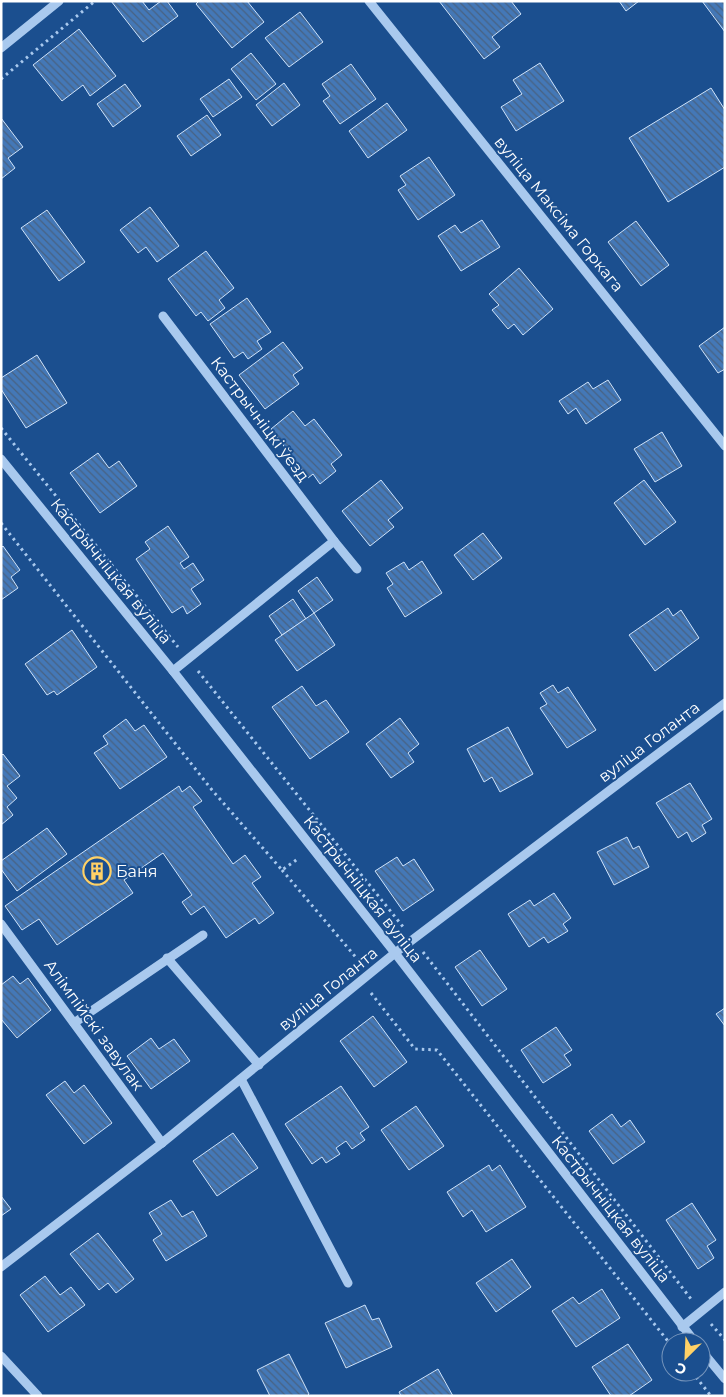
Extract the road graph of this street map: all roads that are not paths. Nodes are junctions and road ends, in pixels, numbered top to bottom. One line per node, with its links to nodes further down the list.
1 (59, 1): 3 (street)
2 (369, 1): 5 (street, вуліца Максіма Горкага)
3 (1, 48)
4 (163, 316): 7 (street, Кастрычніцкі ўезд)
5 (725, 446)
6 (1, 459): 9 (street, Кастрычніцкая вуліца)
7 (334, 541): 8 (street, Кастрычніцкі ўезд); 9 (street)
8 (357, 569)
9 (173, 671): 13 (street, Кастрычніцкая вуліца)
10 (725, 703): 13 (street, вуліца Голанта)
11 (1, 924): 15 (street, Алімпійскі завулак)
12 (203, 934): 14 (street)
13 (395, 954): 16 (street, вуліца Голанта); 22 (street, Кастрычніцкая вуліца)
14 (167, 958): 15 (street); 16 (street)
15 (74, 1023): 18 (street, Алімпійскі завулак)
16 (258, 1065): 17 (street, вуліца Голанта)
17 (241, 1079): 18 (street, вуліца Голанта); 20 (street)
18 (162, 1143): 19 (street, вуліца Голанта)
19 (1, 1267)
20 (348, 1283)
21 (725, 1292): 22 (street)
22 (682, 1326): 23 (street, Кастрычніцкая вуліца)
23 (687, 1332)
24 (1, 1356): 27 (street)
25 (711, 1362): 26 (street)
26 (725, 1379)
27 (38, 1396)

